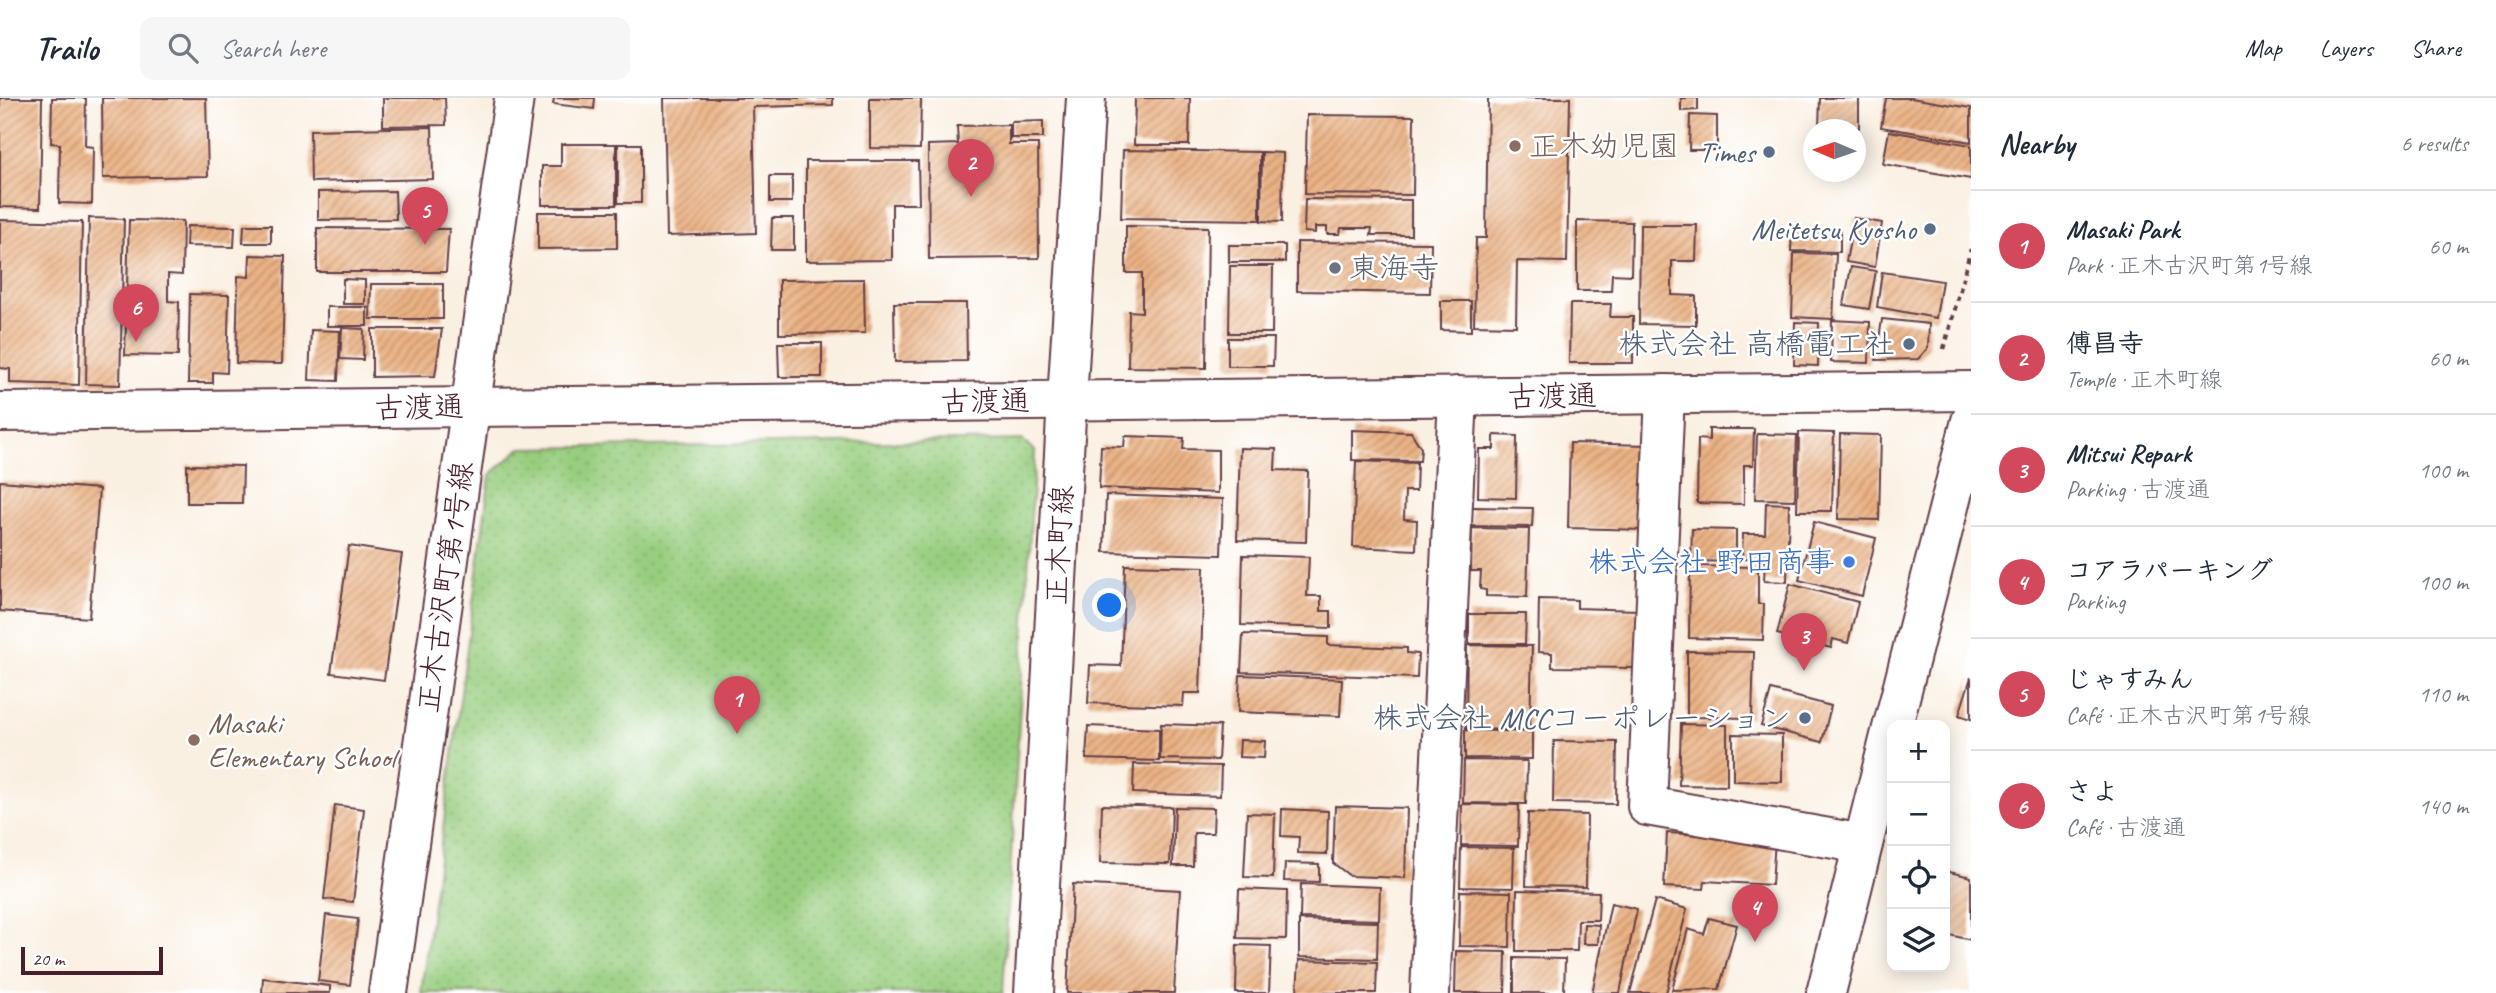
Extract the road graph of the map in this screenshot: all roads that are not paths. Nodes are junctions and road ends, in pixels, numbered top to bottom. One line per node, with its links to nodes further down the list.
1 (514, 98): 7 (street, 正木古沢町第1号線)
2 (1086, 98): 6 (street, 正木町線)
3 (1971, 391): 4 (street, 古渡通)
4 (1665, 394): 5 (street, 古渡通); 12 (street)
5 (1458, 396): 6 (street, 古渡通); 15 (street)
6 (1067, 400): 7 (street, 古渡通); 14 (street, 正木町線)
7 (470, 407): 8 (street, 古渡通); 13 (street, 正木古沢町第1号線)
8 (0, 412)
9 (1971, 421): 10 (street)
10 (1895, 720)
11 (1887, 750): 12 (street)
12 (1863, 844): 16 (street)
13 (388, 993)
14 (1034, 993)
15 (1430, 993)
16 (1826, 993)

